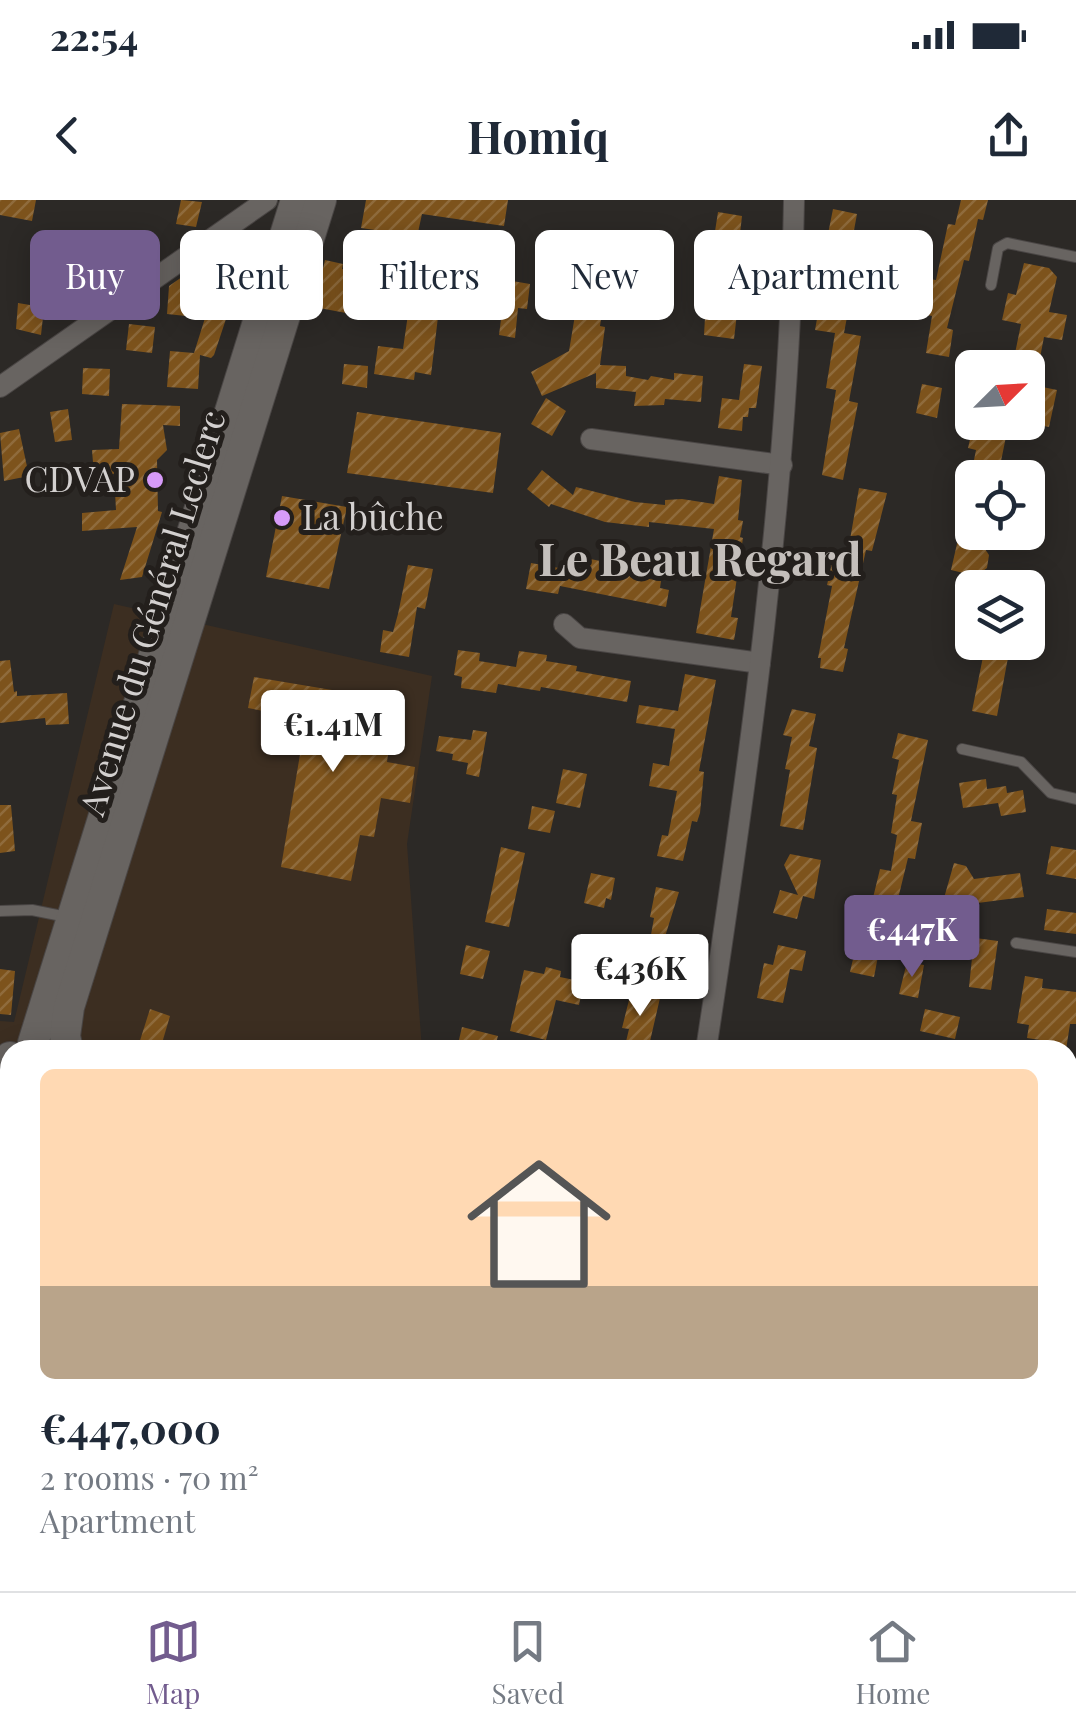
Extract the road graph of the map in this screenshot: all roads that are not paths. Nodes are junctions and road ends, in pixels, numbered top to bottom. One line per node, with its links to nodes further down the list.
1 (266, 200): 6 (street)
2 (794, 200): 8 (street)
3 (312, 201): 14 (main road, Avenue du Général Leclerc); 18 (main road, Avenue du Général Leclerc)
4 (1076, 256): 5 (lane)
5 (991, 285)
6 (0, 387)
7 (591, 438): 8 (street)
8 (782, 466): 10 (street)
9 (564, 624): 10 (street)
10 (760, 664): 19 (street)
11 (962, 749): 12 (lane)
12 (1076, 799)
13 (0, 911): 14 (lane)
14 (73, 918): 17 (main road, Avenue du Général Leclerc)
15 (1016, 943): 16 (lane)
16 (1076, 952)
17 (41, 1040)
18 (57, 1040)
19 (707, 1040)

